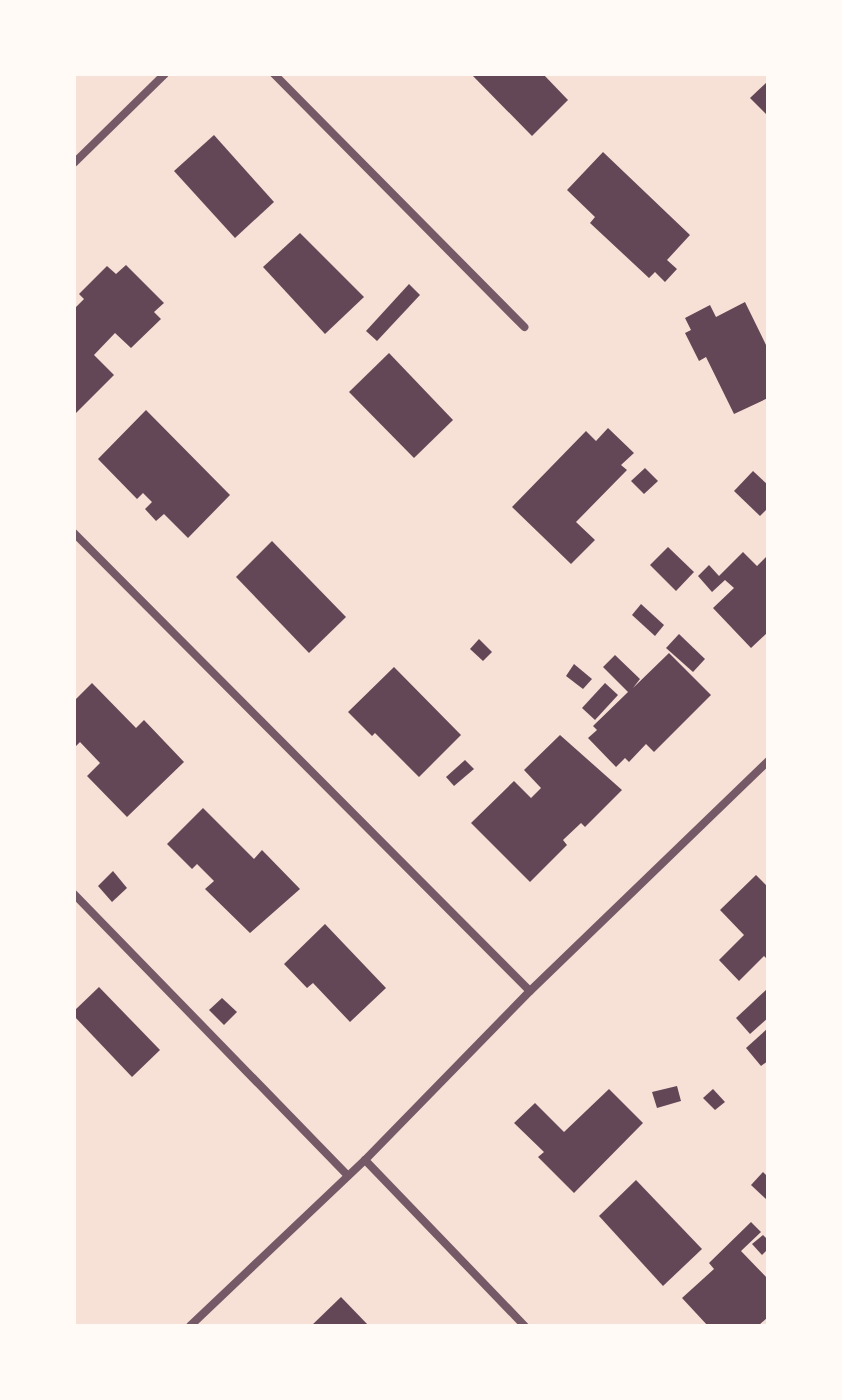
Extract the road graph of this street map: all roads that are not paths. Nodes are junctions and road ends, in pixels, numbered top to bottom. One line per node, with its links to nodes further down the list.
1 (165, 74): 3 (street)
2 (274, 74): 4 (street)
3 (74, 163)
4 (524, 327)
5 (74, 533): 8 (street)
6 (768, 761): 8 (street)
7 (74, 894): 10 (street)
8 (530, 991): 9 (street)
9 (365, 1160): 10 (street); 12 (street)
10 (348, 1176): 11 (street)
11 (190, 1326)
12 (525, 1326)

